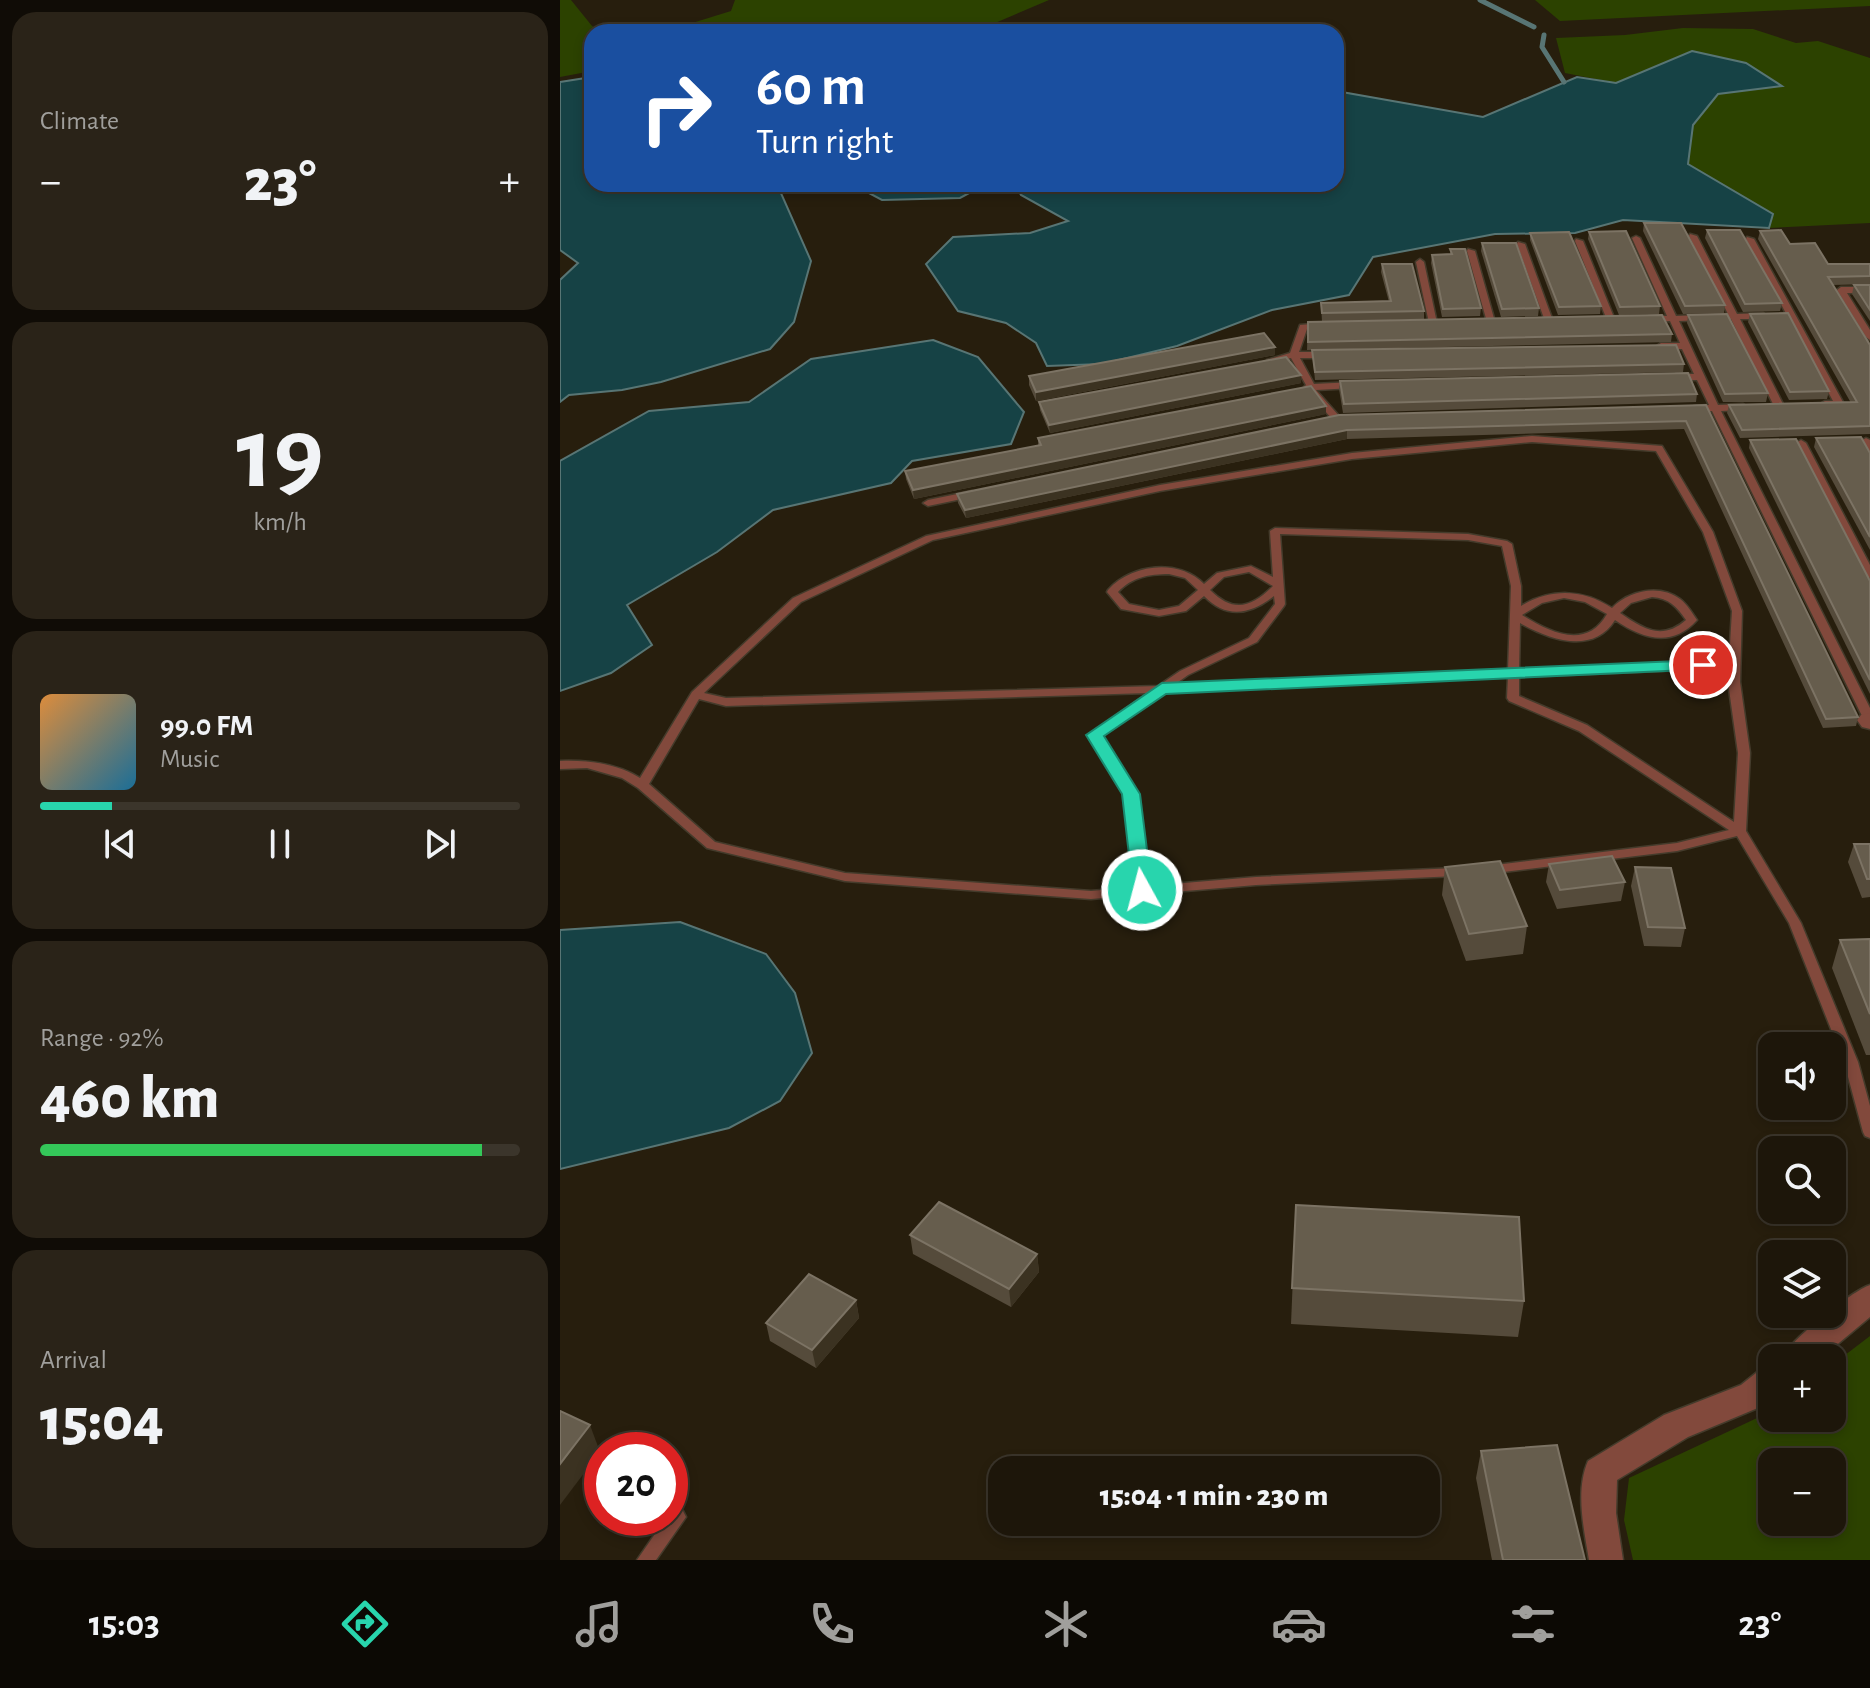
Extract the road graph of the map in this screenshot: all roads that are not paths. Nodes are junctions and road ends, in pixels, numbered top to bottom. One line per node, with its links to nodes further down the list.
1 (1693, 236): 10 (lane)
2 (1636, 238): 11 (lane)
3 (1750, 239): 9 (lane)
4 (1579, 241): 16 (lane)
5 (1521, 244): 18 (lane)
6 (1471, 251): 20 (lane)
7 (1420, 262): 22 (lane)
8 (1870, 290): 26 (lane)
9 (1792, 315): 10 (lane); 38 (lane)
10 (1734, 317): 11 (lane); 40 (lane)
11 (1673, 318): 13 (lane); 28 (lane)
12 (1627, 319): 16 (lane)
13 (1642, 319)
14 (1564, 320): 18 (lane)
15 (1596, 320): 16 (lane)
16 (1611, 320)
17 (1534, 321): 18 (lane)
18 (1549, 321)
19 (1477, 322): 20 (lane)
20 (1491, 322): 21 (lane)
21 (1506, 322)
22 (1433, 323): 23 (lane); 24 (lane)
23 (1448, 323)
24 (1419, 324)
25 (1332, 326): 30 (lane)
26 (1870, 337)
27 (1654, 346): 28 (lane)
28 (1686, 346): 33 (lane)
29 (1341, 354): 30 (lane)
30 (1294, 355): 31 (lane); 35 (lane)
31 (1263, 361)
32 (1669, 377): 33 (lane)
33 (1700, 377): 42 (lane)
34 (1358, 385): 35 (lane)
35 (1311, 387): 36 (lane); 44 (lane)
36 (1297, 389)
37 (1794, 405): 40 (lane)
38 (1809, 405)
39 (1763, 406): 40 (lane)
40 (1779, 406)
41 (1747, 407): 42 (lane)
42 (1715, 408): 43 (lane); 53 (lane)
43 (1684, 409)
44 (1335, 417): 45 (lane); 46 (lane)
45 (1351, 417)
46 (1319, 421)
47 (1853, 441): 51 (lane)
48 (1814, 442): 50 (lane)
49 (1787, 443): 50 (lane)
50 (1801, 443): 56 (lane)
51 (1869, 443)
52 (1747, 444): 53 (lane)
53 (1733, 445): 65 (lane)
54 (991, 490): 55 (lane)
55 (928, 503)
56 (1870, 575)
57 (1279, 585): 58 (lane); 58 (lane); 60 (lane); 63 (lane)
58 (1203, 589): 58 (lane)
59 (1613, 613): 59 (lane); 60 (lane); 60 (lane)
60 (1515, 615): 62 (lane)
61 (1735, 664): 62 (lane); 64 (lane); 68 (lane)
62 (1513, 673): 63 (lane); 68 (lane)
63 (1162, 689): 64 (lane); 69 (lane)
64 (696, 695): 67 (lane)
65 (1870, 721)
66 (560, 765): 67 (lane)
67 (642, 785): 69 (lane)
68 (1740, 831): 69 (lane); 70 (lane)
69 (1142, 890)
70 (1870, 1132)
71 (1870, 1298): 72 (street)
72 (1815, 1344)
73 (1758, 1391): 76 (street)
74 (663, 1536): 75 (lane)
75 (646, 1560)
76 (1606, 1560)

